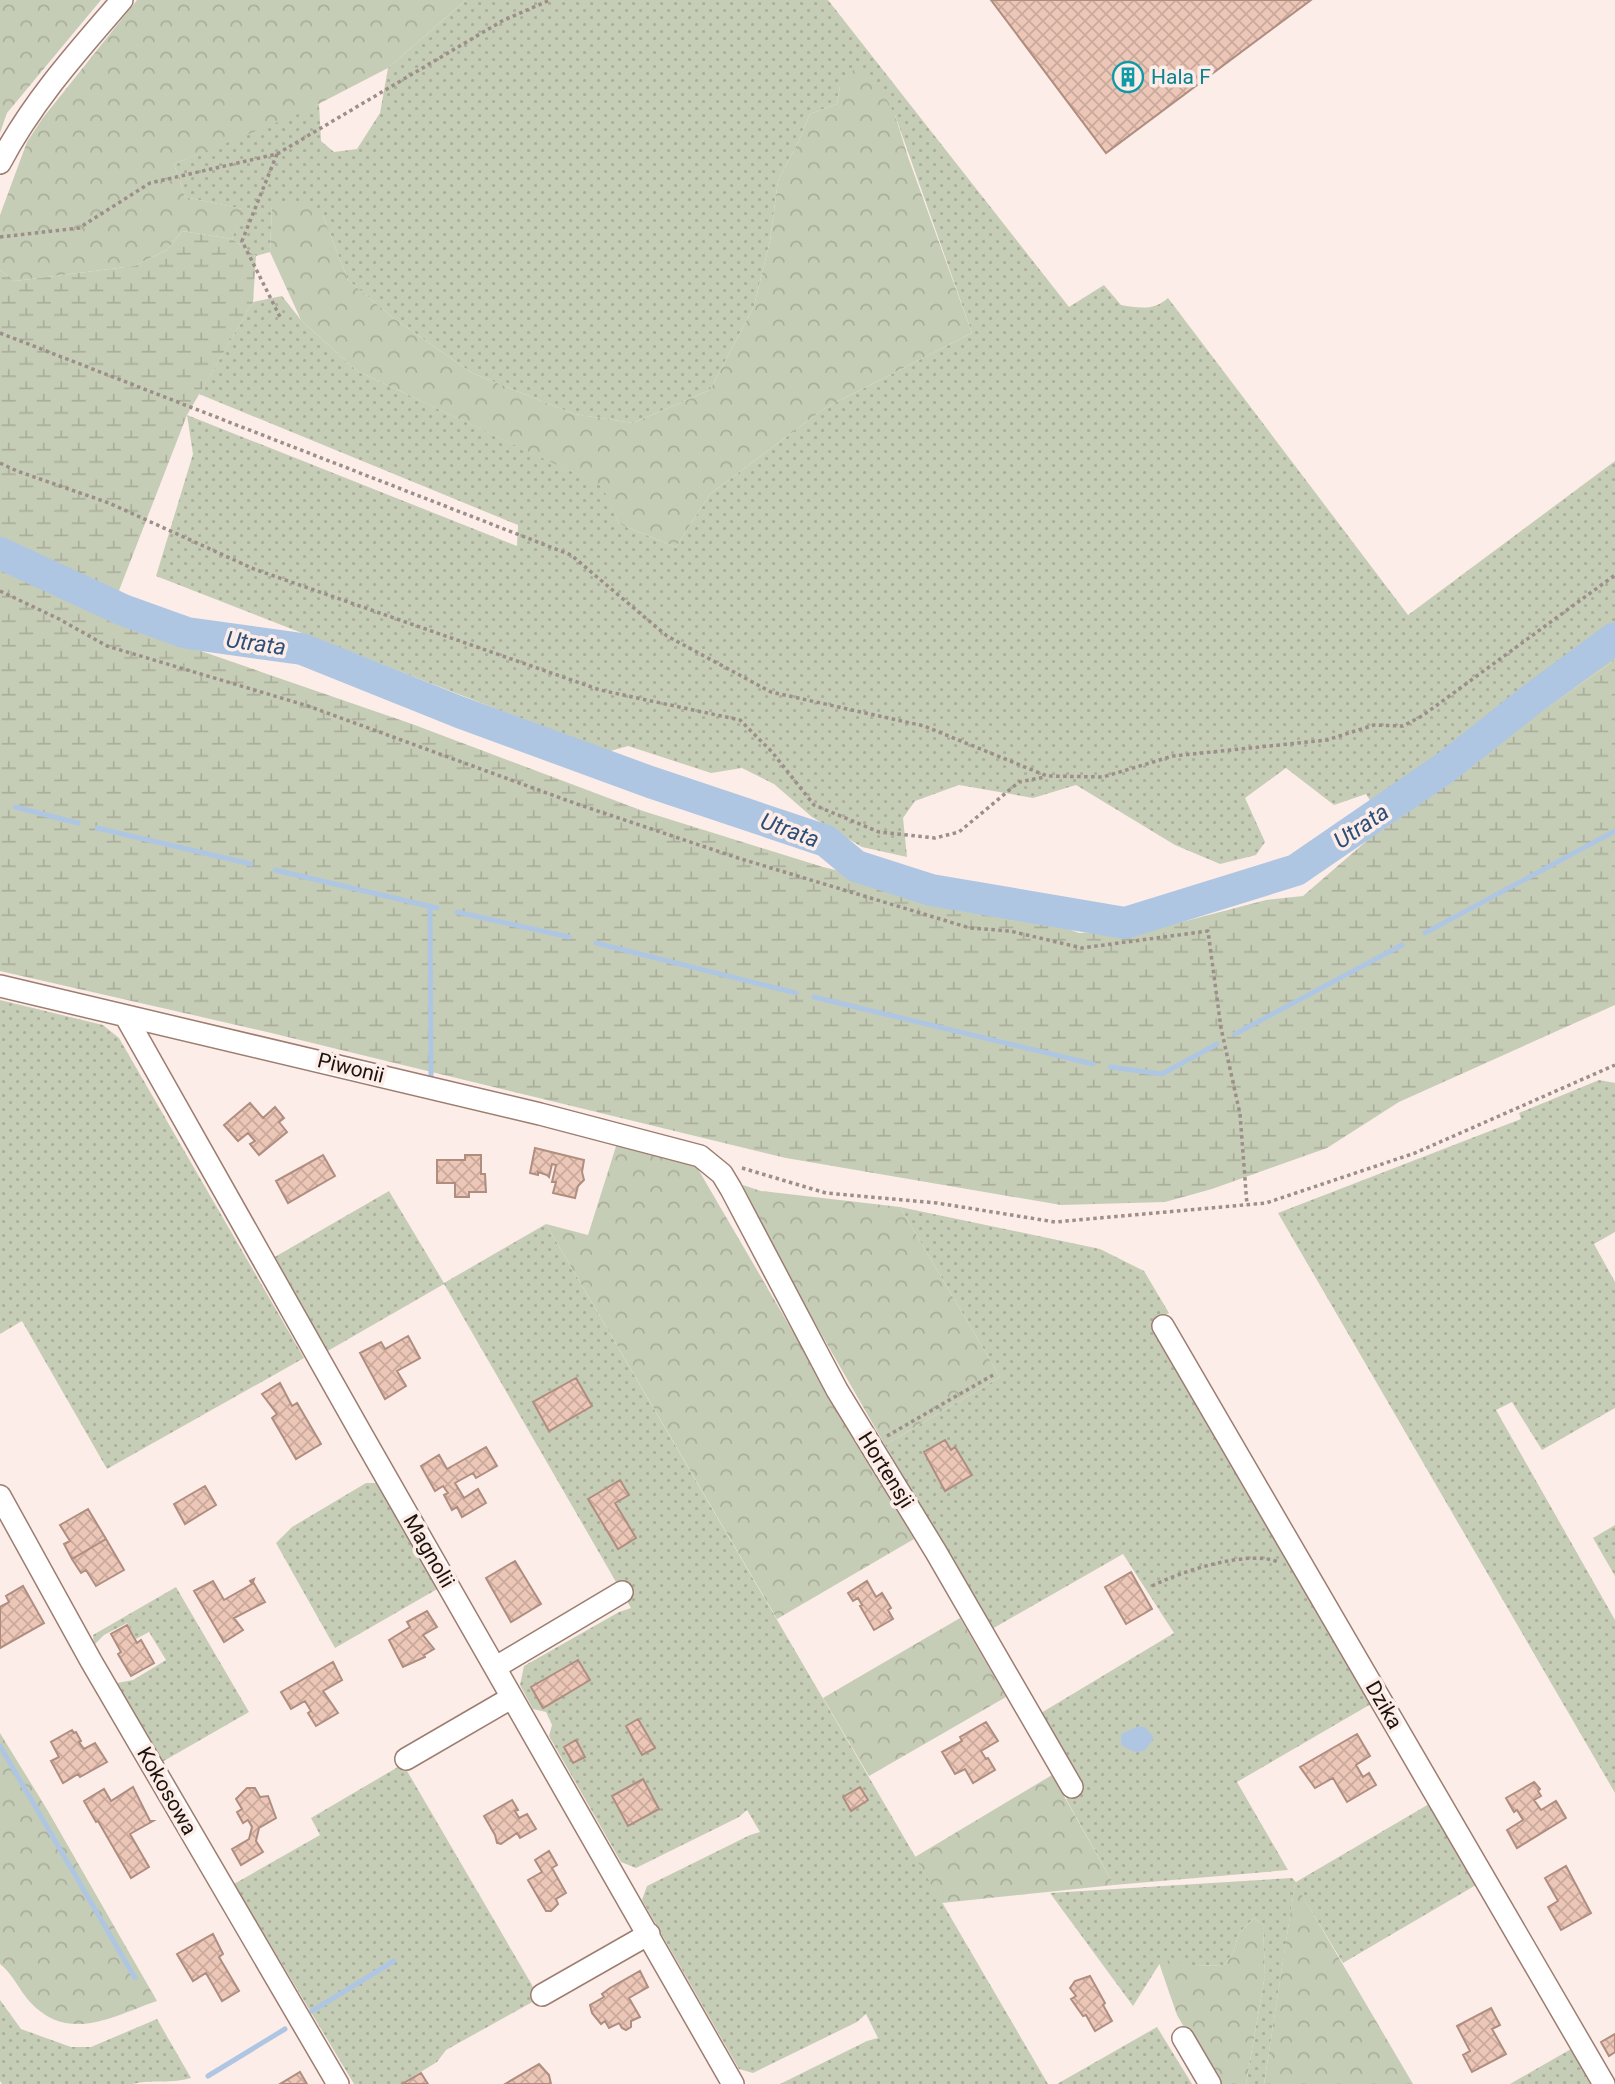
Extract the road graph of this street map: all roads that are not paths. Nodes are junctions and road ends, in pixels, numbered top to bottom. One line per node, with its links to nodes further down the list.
1 (122, 0): 2 (street)
2 (0, 163)
3 (0, 986): 4 (street, Piwonii)
4 (126, 1017): 5 (street, Piwonii); 9 (street, Magnolii)
5 (699, 1156): 12 (street, Hortensji)
6 (1163, 1326): 19 (street, Dzika)
7 (0, 1496): 16 (street, Kokosowa)
8 (622, 1592): 9 (street)
9 (496, 1667): 10 (street, Magnolii)
10 (511, 1698): 11 (street); 13 (street, Magnolii)
11 (406, 1759)
12 (1072, 1787)
13 (649, 1934): 14 (street); 17 (street, Magnolii)
14 (542, 1995)
15 (1183, 2038): 18 (street)
16 (338, 2084)
17 (733, 2084)
18 (1210, 2084)
19 (1604, 2084)

